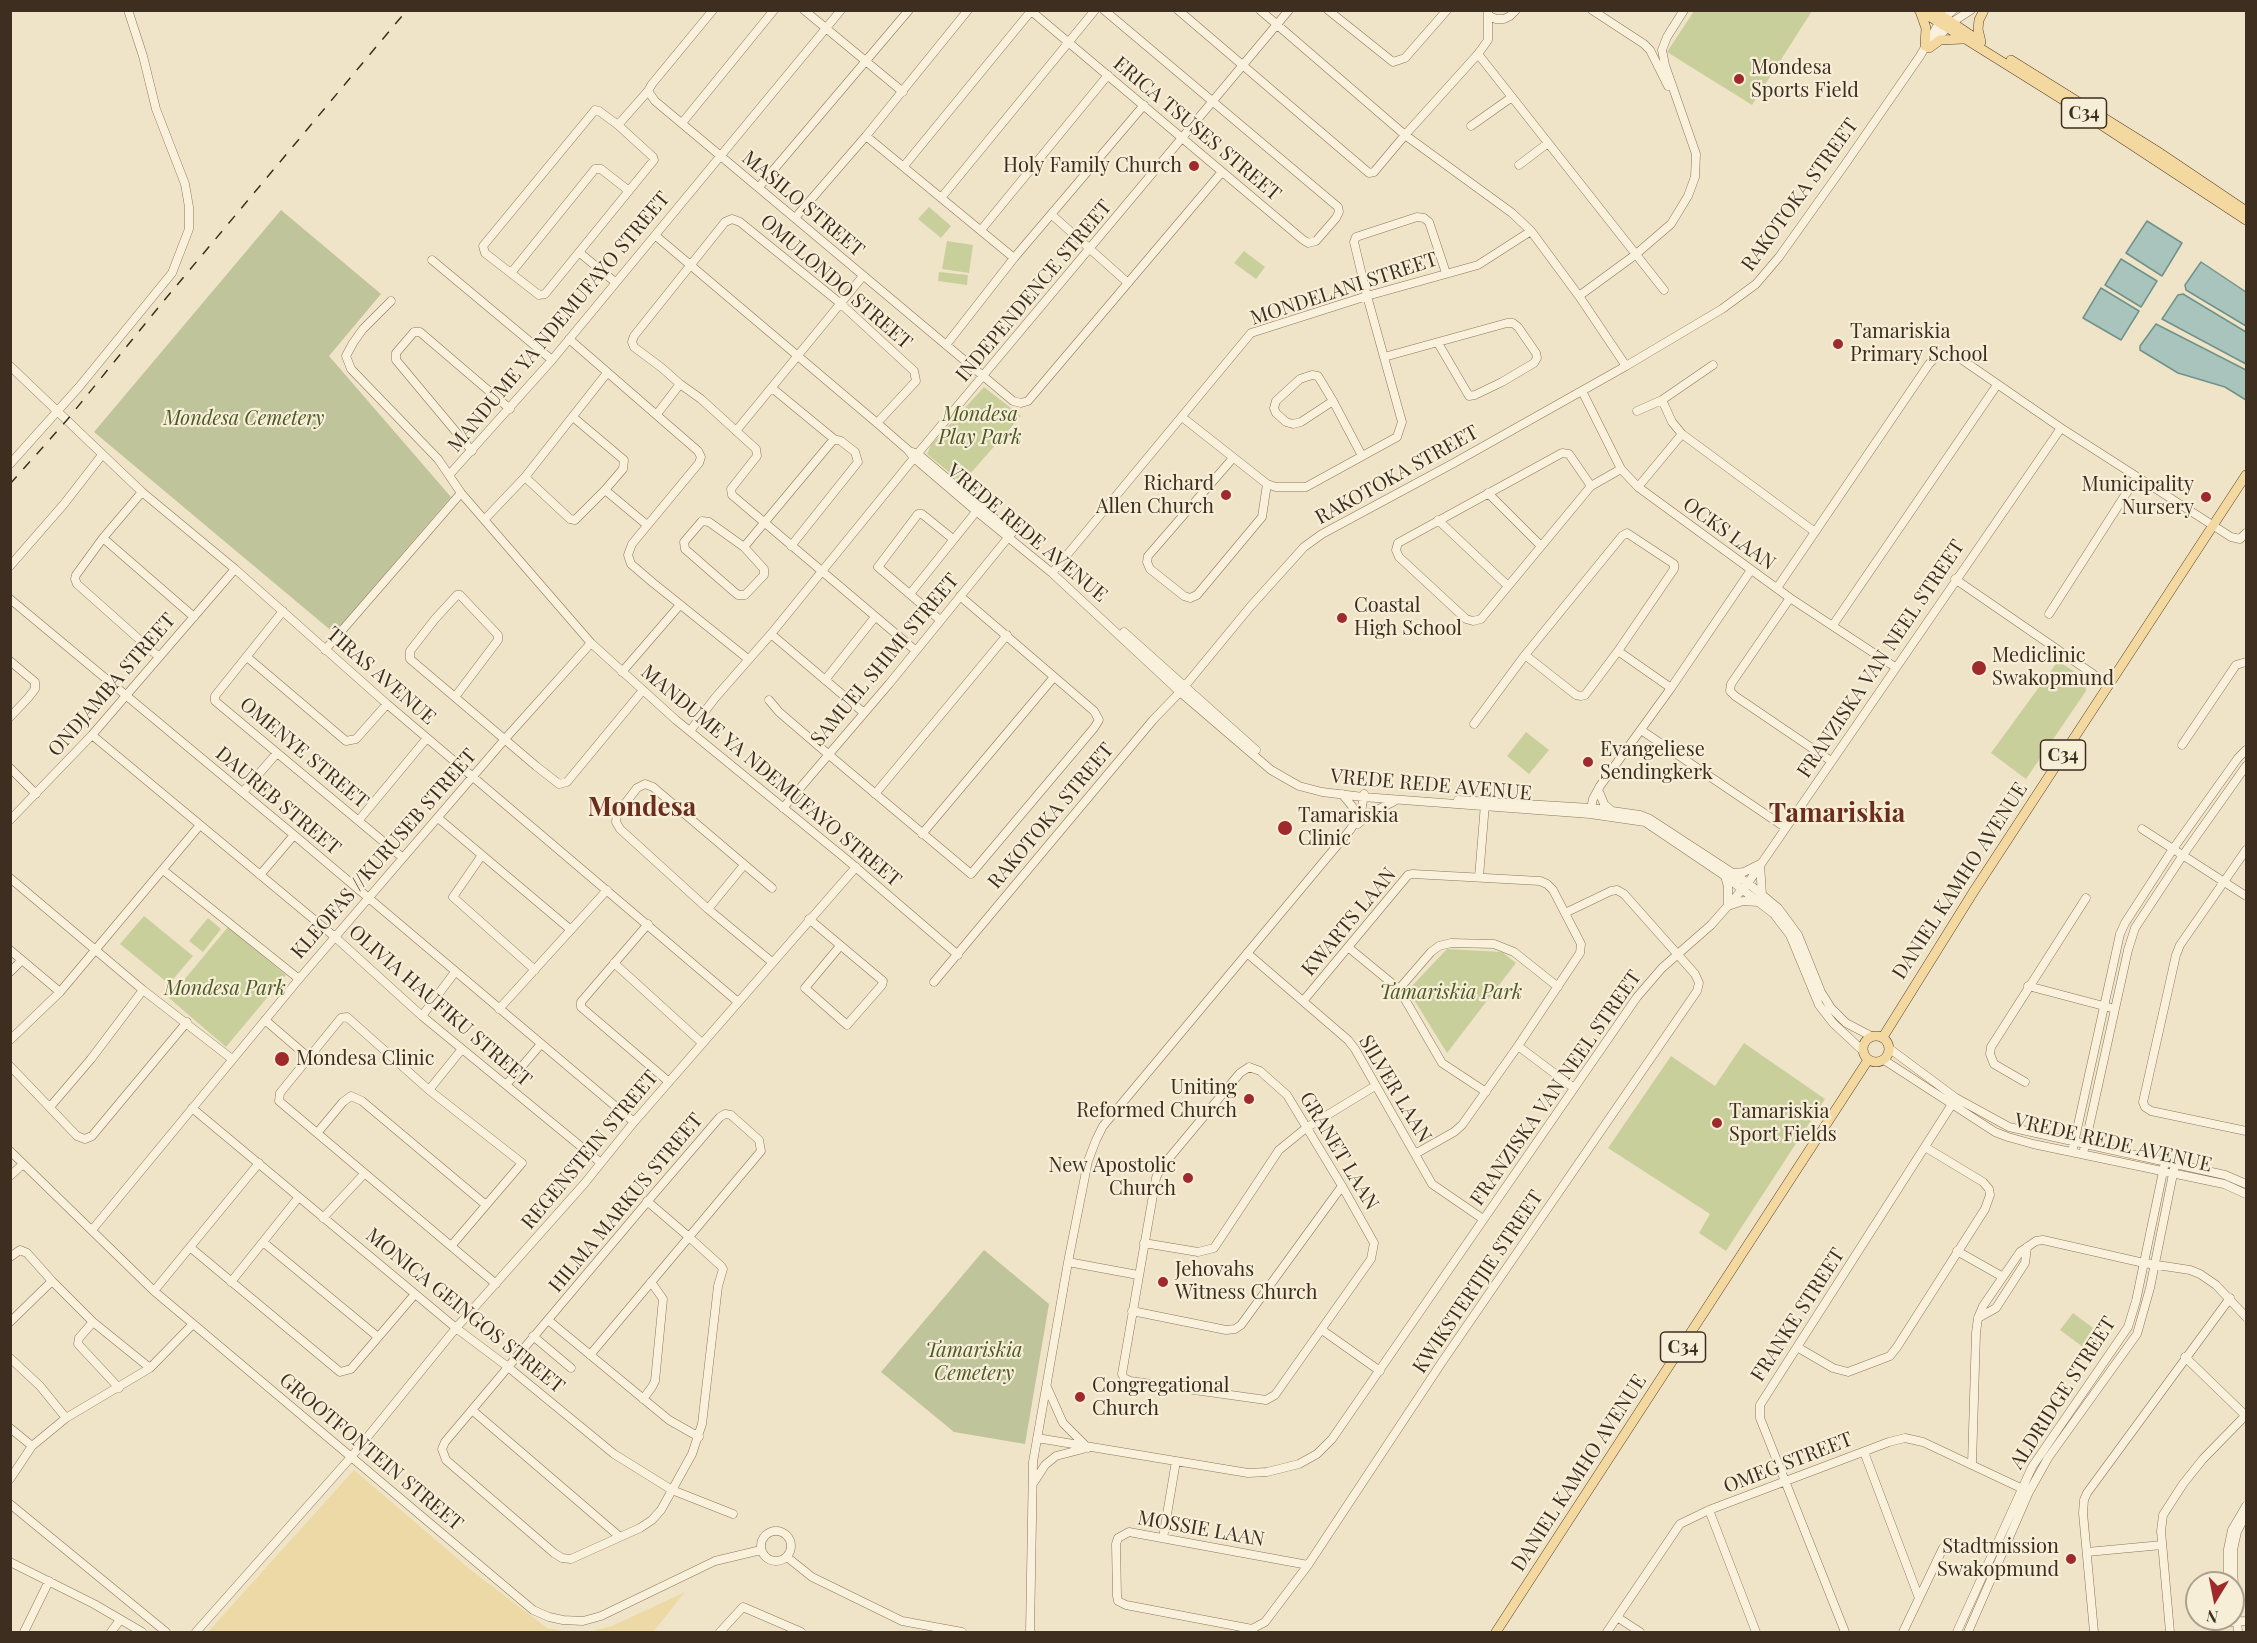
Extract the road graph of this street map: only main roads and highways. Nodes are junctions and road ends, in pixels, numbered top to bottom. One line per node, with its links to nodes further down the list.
1 (1933, 10): 4 (main road, C34)
2 (1984, 10): 6 (main road)
3 (1920, 11): 4 (main road, C34); 5 (main road)
4 (1945, 23): 5 (main road, C34); 6 (main road, C34)
5 (1966, 40): 8 (main road, C34)
6 (1981, 42): 7 (main road, C34)
7 (2247, 211)
8 (2247, 219)
9 (2247, 475): 10 (main road, DANIEL KAMHO AVENUE / C34)
10 (1883, 1037): 11 (main road); 11 (main road)
11 (1868, 1060): 12 (main road, DANIEL KAMHO AVENUE / C34)
12 (1496, 1632)

